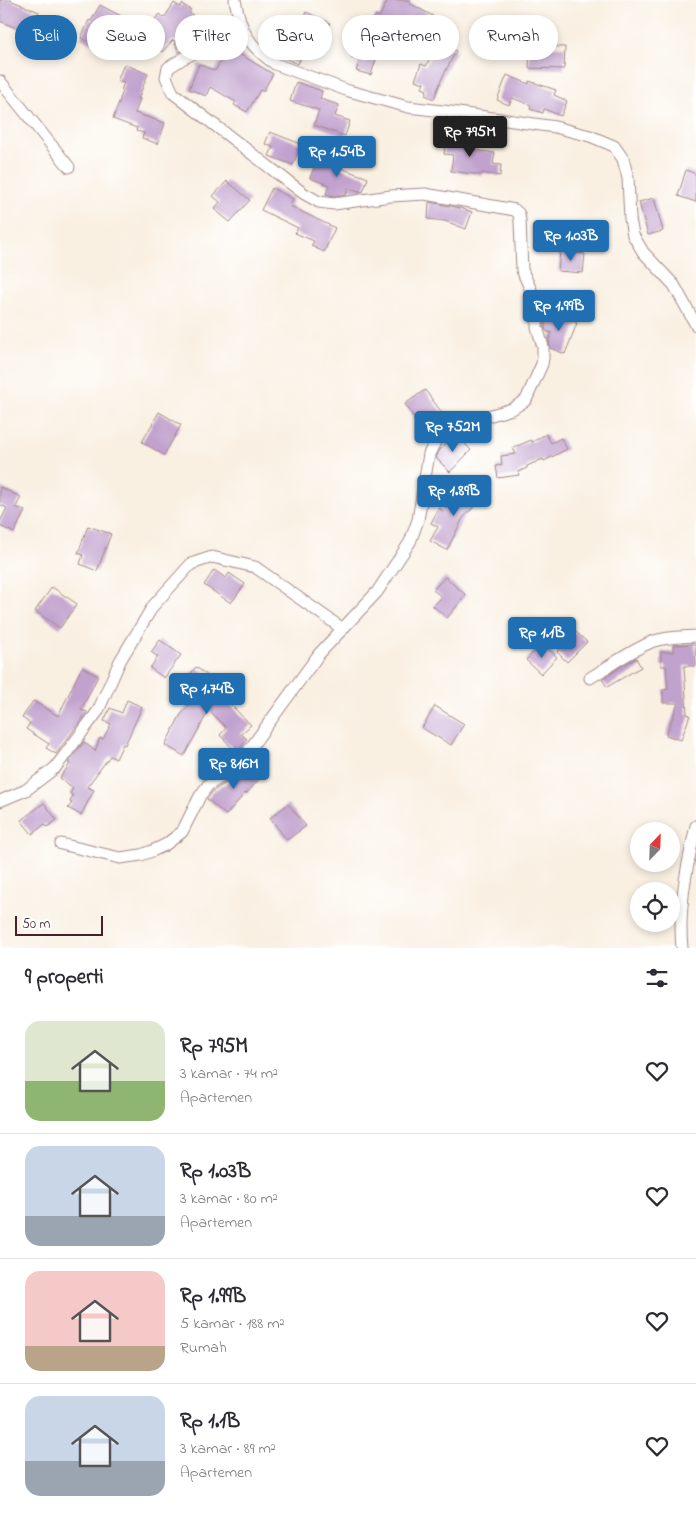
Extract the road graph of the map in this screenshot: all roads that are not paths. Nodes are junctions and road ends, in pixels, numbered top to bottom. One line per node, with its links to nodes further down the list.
1 (235, 0): 2 (street)
2 (239, 15)
3 (248, 40): 7 (street)
4 (180, 60): 8 (street)
5 (0, 81): 6 (street)
6 (69, 167)
7 (696, 325)
8 (343, 629): 11 (street); 13 (street)
9 (696, 636): 10 (street)
10 (590, 678)
11 (0, 801)
12 (696, 826): 14 (street)
13 (61, 844)
14 (682, 948)

